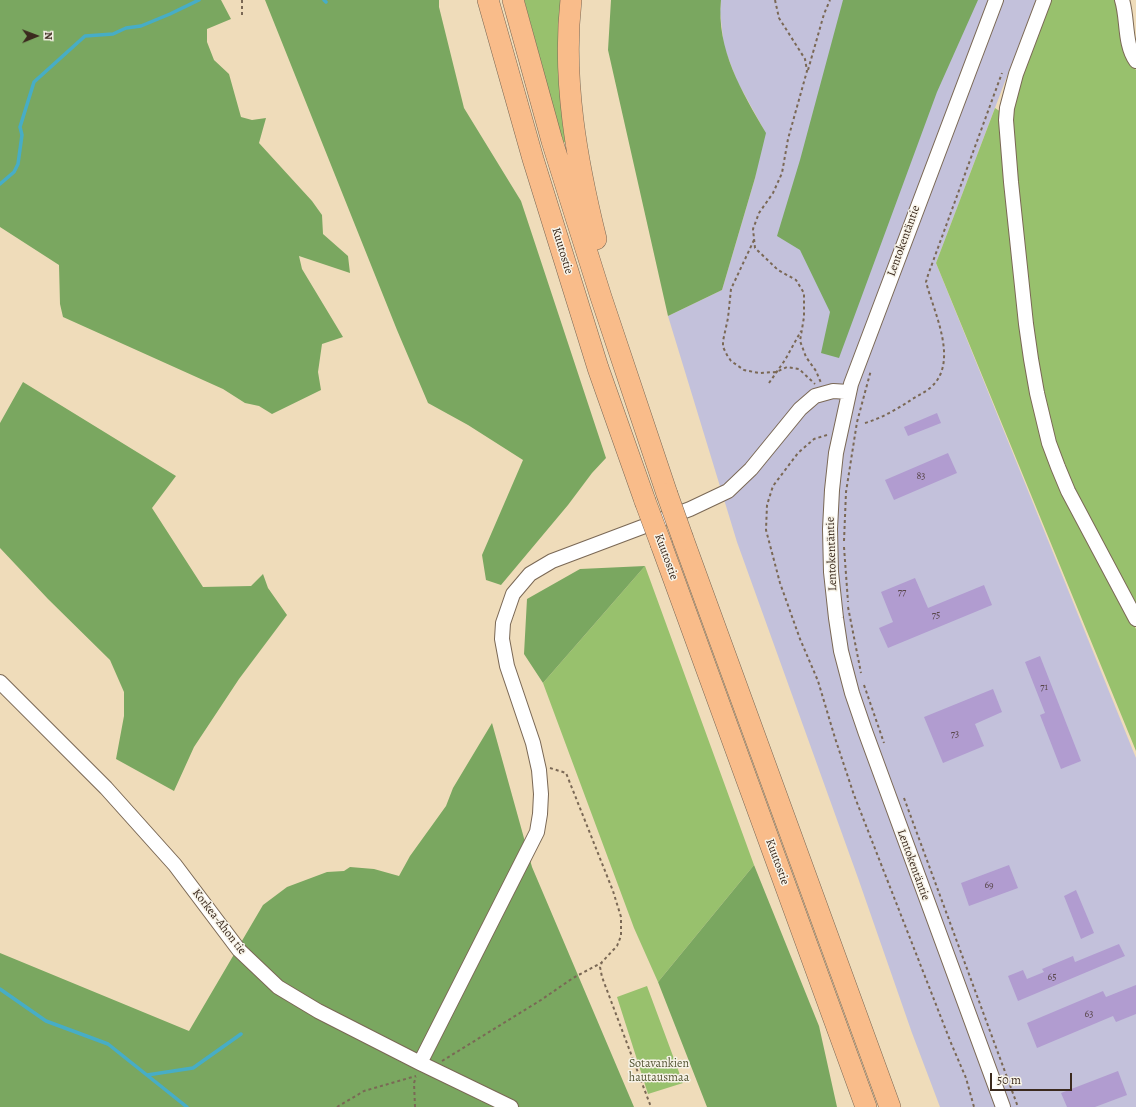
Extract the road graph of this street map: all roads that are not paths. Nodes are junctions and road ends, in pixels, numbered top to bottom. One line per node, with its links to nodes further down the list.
1 (488, 0): 12 (highway, Kuutostie, bridge)
2 (512, 0): 9 (highway, Kuutostie)
3 (571, 0): 9 (highway)
4 (996, 0): 8 (street, Lentokentäntie)
5 (1044, 0): 11 (street)
6 (1122, 0): 7 (street)
7 (1136, 61)
8 (849, 392): 14 (street); 18 (street, Lentokentäntie)
9 (667, 494): 10 (highway, Kuutostie, bridge)
10 (710, 613): 12 (street); 17 (highway, Kuutostie)
11 (1136, 619)
12 (689, 620): 16 (highway, Kuutostie)
13 (0, 682): 14 (street, Korkea-Ahon tie)
14 (422, 1069): 15 (street, Korkea-Ahon tie)
15 (511, 1107)
16 (866, 1107)
17 (890, 1107)
18 (1002, 1107)

